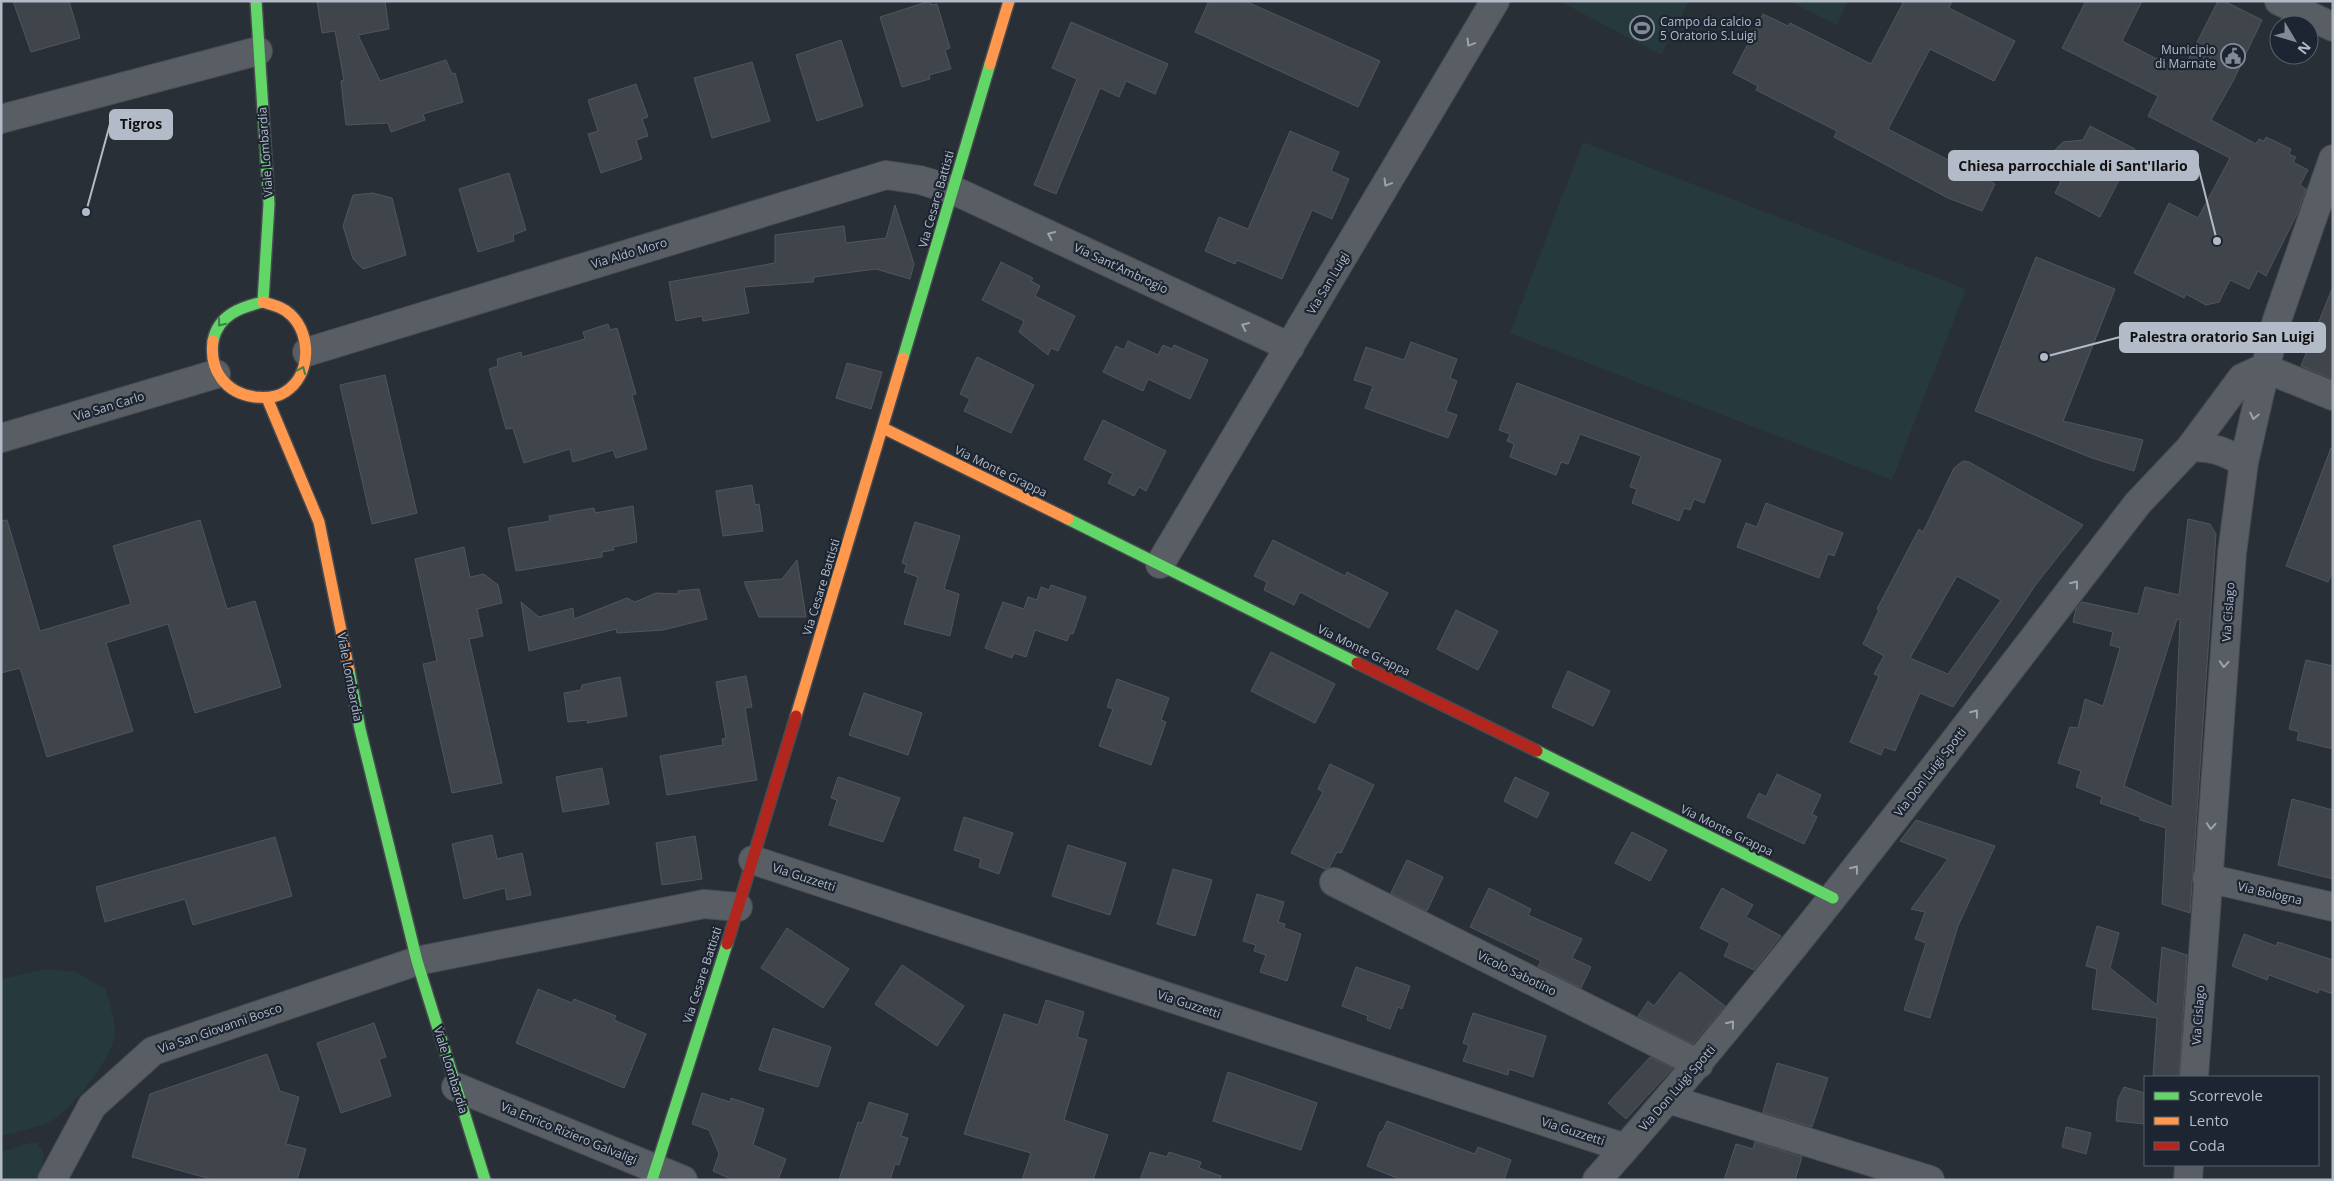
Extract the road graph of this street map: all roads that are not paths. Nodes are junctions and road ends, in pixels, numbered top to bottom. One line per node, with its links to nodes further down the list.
1 (256, 1): 6 (street, Viale Lombardia)
2 (1009, 1): 9 (street, Via Cesare Battisti)
3 (1496, 1): 11 (street, Via San Luigi, one-way to 11)
4 (2279, 1): 5 (street)
5 (2333, 27)
6 (258, 51): 7 (street); 10 (street, Viale Lombardia)
7 (1, 119)
8 (2333, 159): 13 (street, Via Cislago)
9 (953, 190): 11 (street, Via Sant'Ambrogio, one-way to 9); 12 (street, Via Aldo Moro); 17 (street, Via Cesare Battisti)
10 (262, 302): 12 (street); 14 (street, one-way to 14)
11 (1290, 347): 21 (street, Via San Luigi)
12 (307, 352): 16 (street, one-way to 12)
13 (2264, 368): 15 (street); 19 (street, Via Don Luigi Spotti); 20 (street, Via Cislago, one-way to 20)
14 (216, 374): 16 (street); 18 (street, Via San Carlo)
15 (2333, 396)
16 (266, 398): 28 (street, Viale Lombardia)
17 (883, 428): 21 (street, Via Monte Grappa); 22 (street, Via Cesare Battisti)
18 (1, 438)
19 (2190, 448): 20 (street); 25 (street, Via Don Luigi Spotti, one-way to 19)
20 (2244, 462): 23 (street, Via Cislago, one-way to 23)
21 (1160, 564): 25 (street, Via Monte Grappa)
22 (753, 860): 26 (street, Via Cesare Battisti); 33 (street, Via Guzzetti)
23 (2207, 878): 27 (street, Via Bologna); 30 (street, Via Cislago)
24 (1334, 882): 29 (street, Vicolo Sabotino)
25 (1833, 898): 29 (street, Via Don Luigi Spotti, one-way to 25)
26 (738, 907): 28 (street); 35 (street, Via Cesare Battisti)
27 (2333, 907)
28 (417, 961): 31 (street, Viale Lombardia); 36 (street, Via San Giovanni Bosco)
29 (1699, 1064): 32 (street, Via Don Luigi Spotti)
30 (2194, 1076)
31 (456, 1087): 35 (street, Via Enrico Riziero Galvaligi); 37 (street, Viale Lombardia)
32 (1668, 1099): 33 (street, Via Don Luigi Spotti); 40 (street)
33 (1625, 1148): 39 (street, Via Don Luigi Spotti)
34 (2188, 1166): 41 (street)
35 (654, 1174): 38 (street, Via Enrico Riziero Galvaligi)
36 (52, 1180)
37 (485, 1180)
38 (683, 1180)
39 (1597, 1180)
40 (1930, 1180)
41 (2188, 1180)

